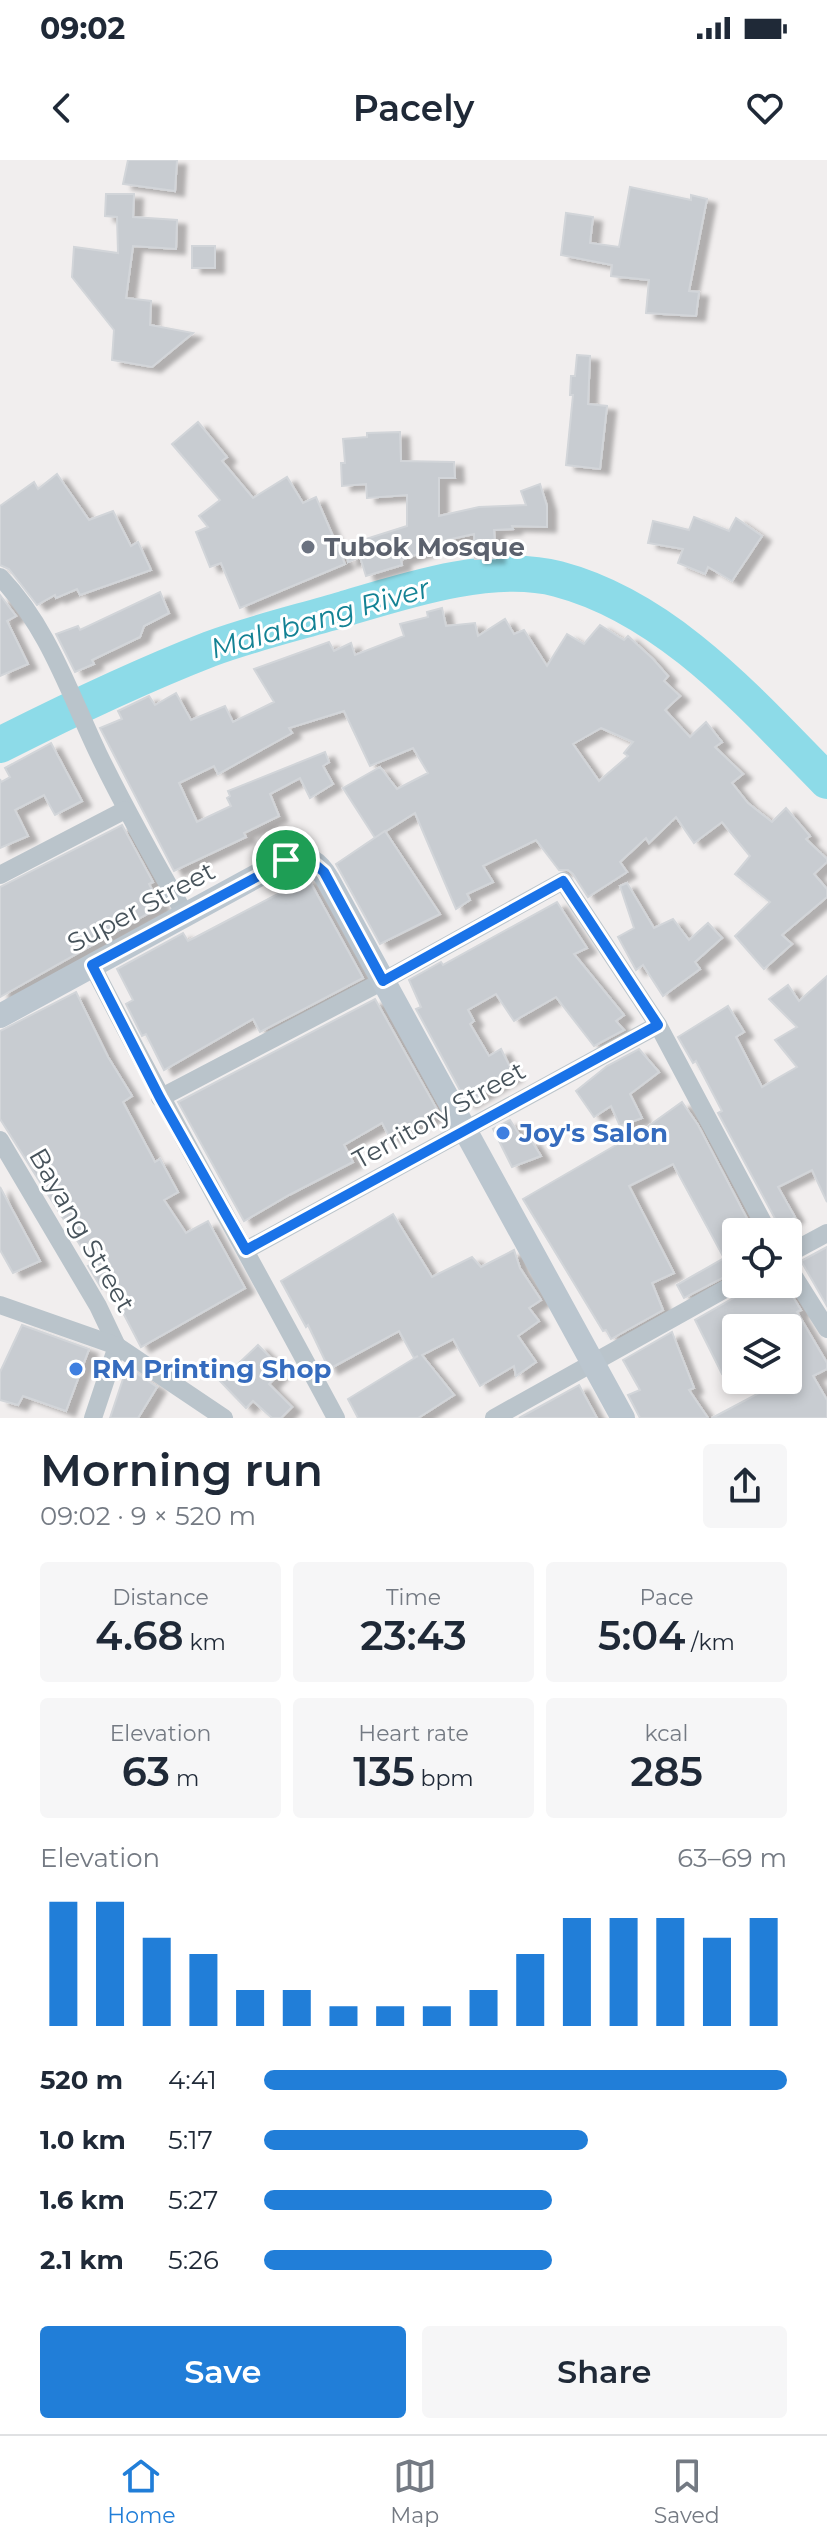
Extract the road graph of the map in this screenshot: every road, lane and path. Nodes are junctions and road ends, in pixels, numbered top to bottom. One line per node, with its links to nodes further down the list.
1 (0, 577): 2 (street)
2 (125, 810): 3 (street); 4 (street)
3 (0, 875)
4 (186, 916): 5 (street, Super Street); 6 (street, Super Street)
5 (92, 965): 7 (street, Super Street); 9 (street)
6 (383, 981): 8 (street); 9 (street); 10 (street)
7 (0, 1016)
8 (658, 1025): 10 (street, Territory Street); 12 (street)
9 (160, 1098): 15 (street)
10 (465, 1131): 15 (street, Territory Street); 21 (street)
11 (0, 1140): 20 (street, Bayang Street)
12 (761, 1218)
13 (827, 1233): 14 (street)
14 (802, 1246)
15 (246, 1250): 24 (street)
16 (802, 1289): 19 (street)
17 (722, 1291): 21 (street)
18 (0, 1305): 20 (street)
19 (827, 1329)
20 (117, 1346): 22 (street); 23 (street)
21 (593, 1363): 25 (street); 26 (street)
22 (93, 1418)
23 (224, 1418)
24 (336, 1418)
25 (494, 1418)
26 (623, 1418)

